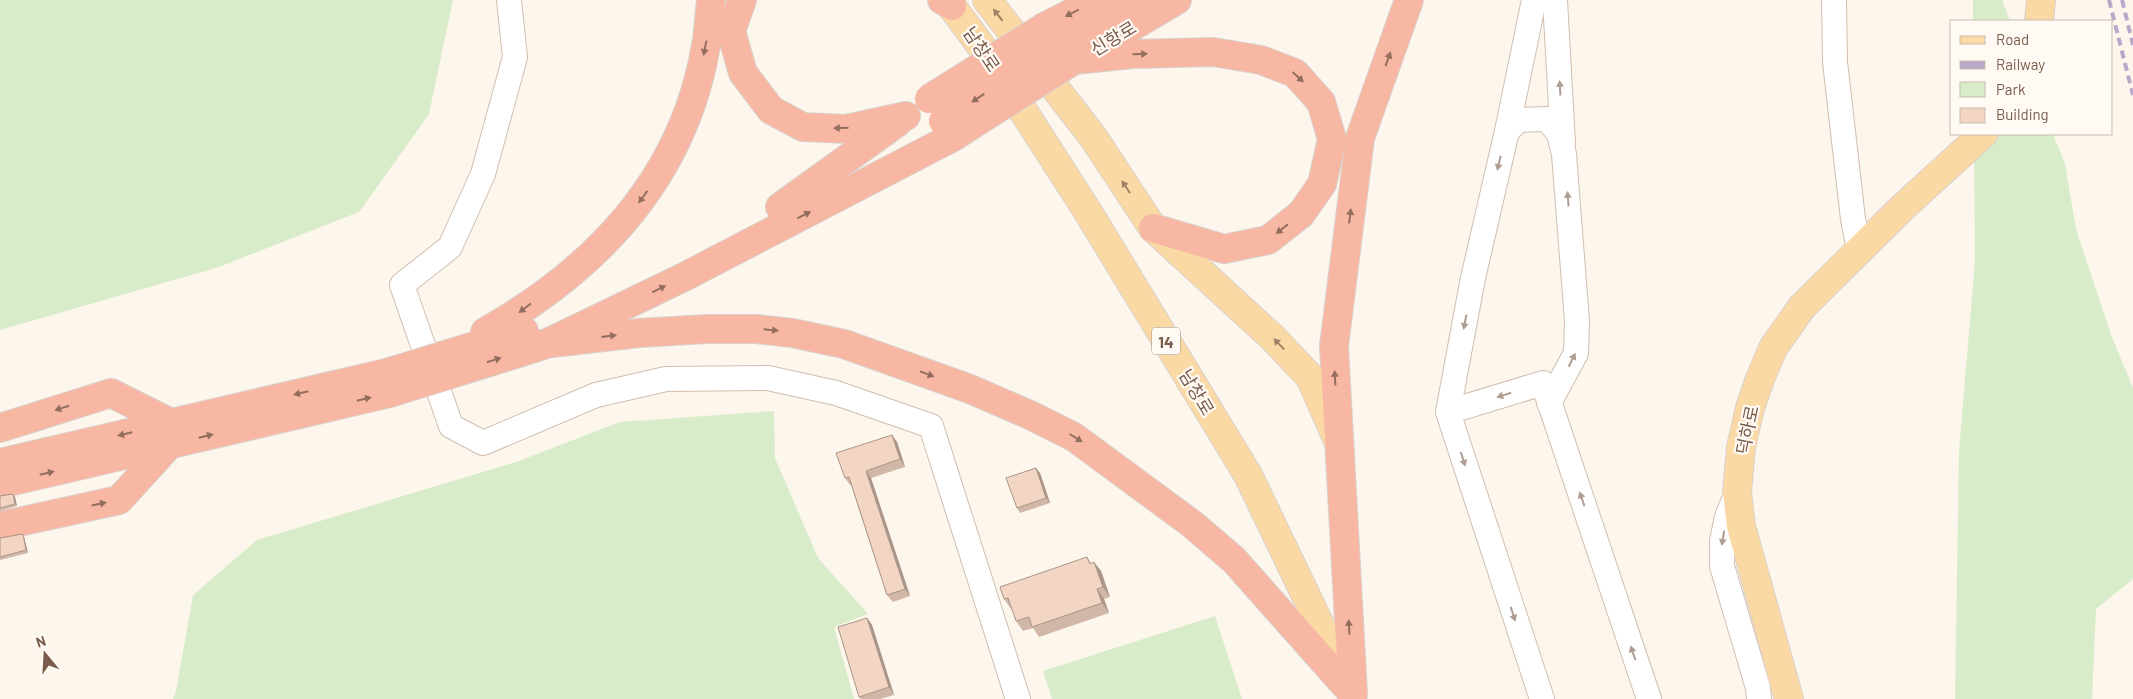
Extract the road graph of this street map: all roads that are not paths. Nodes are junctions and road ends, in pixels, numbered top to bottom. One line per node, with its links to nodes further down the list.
1 (509, 0): 36 (street)
2 (711, 0): 25 (highway, one-way to 25)
3 (742, 0): 16 (highway, one-way to 3)
4 (987, 0): 22 (main road, one-way to 4)
5 (1097, 0): 15 (highway, one-way to 15)
6 (1137, 0): 15 (highway, 신항로)
7 (1177, 0): 15 (highway, 신항로)
8 (1409, 0): 30 (highway, one-way to 8)
9 (1534, 0): 18 (street)
10 (1555, 0): 20 (street, one-way to 10)
11 (1834, 0): 23 (street)
12 (2041, 0): 14 (main road)
13 (947, 2): 35 (main road, 남창로 / 14)
14 (2039, 20)
15 (1061, 43): 17 (highway, bridge); 22 (highway, one-way to 22)
16 (906, 116): 17 (highway); 21 (highway)
17 (942, 119): 21 (highway); 24 (highway, one-way to 17)
18 (1507, 131): 20 (street); 27 (street, one-way to 27)
19 (1980, 137): 23 (main road, 덕하로)
20 (1564, 154): 26 (street, one-way to 20)
21 (780, 207): 25 (highway)
22 (1152, 228): 30 (main road, one-way to 22)
23 (1859, 249): 33 (main road, 덕하로)
24 (543, 344): 25 (highway, one-way to 24); 35 (highway, one-way to 35)
25 (433, 367): 29 (highway)
26 (1549, 403): 27 (street, one-way to 27); 38 (street, one-way to 26)
27 (1448, 412): 37 (street, one-way to 37)
28 (0, 428): 29 (highway, one-way to 28)
29 (171, 434): 31 (highway, one-way to 31); 32 (highway, one-way to 29); 34 (highway, one-way to 29)
30 (1339, 444): 35 (highway, one-way to 30)
31 (0, 463)
32 (0, 484)
33 (1737, 492): 39 (street, one-way to 39); 40 (main road, 덕하로)
34 (0, 526)
35 (1354, 696)
36 (1018, 699)
37 (1542, 699)
38 (1649, 699)
39 (1759, 699)
40 (1789, 699)

